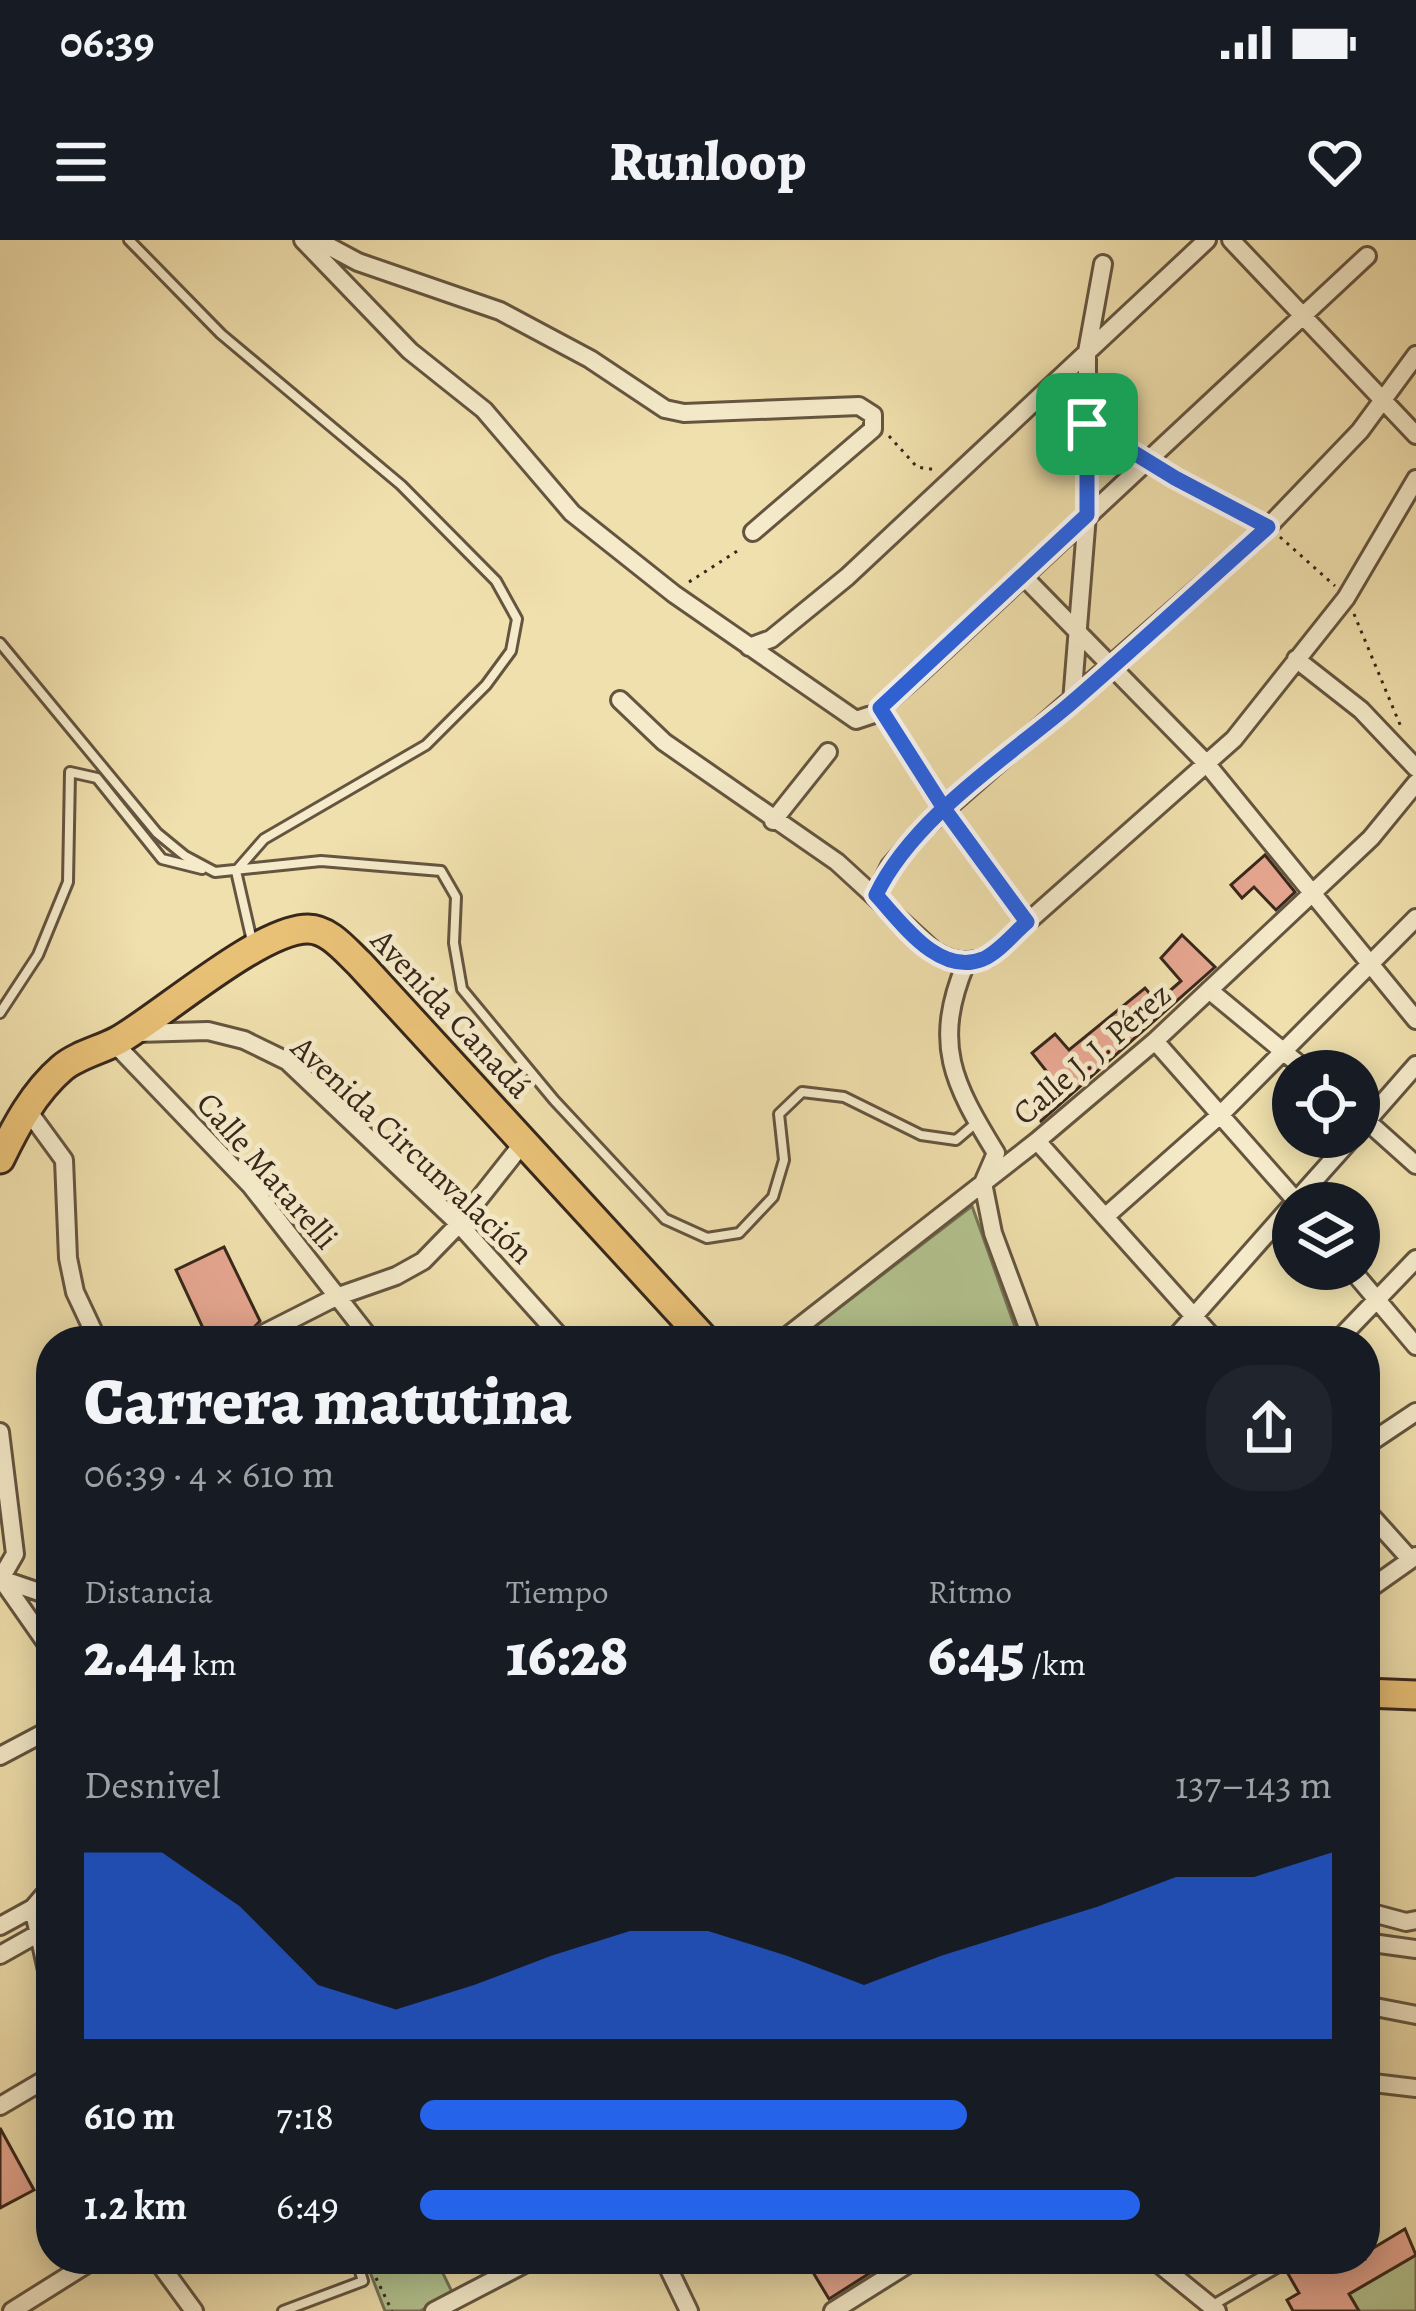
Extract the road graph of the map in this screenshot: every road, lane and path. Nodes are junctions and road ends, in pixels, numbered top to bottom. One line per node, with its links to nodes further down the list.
1 (129, 240): 40 (lane)
2 (303, 240): 22 (street)
3 (317, 240): 13 (street)
4 (1207, 240): 9 (street)
5 (1231, 240): 8 (street)
6 (1367, 256): 8 (street)
7 (1103, 264): 9 (street)
8 (1304, 316): 11 (street); 15 (street)
9 (1087, 352): 12 (street); 16 (street)
10 (1416, 355): 11 (street)
11 (1382, 401): 14 (street); 19 (street)
12 (1087, 424): 15 (path); 18 (street)
13 (874, 428): 16 (path); 20 (street)
14 (1416, 435)
15 (1148, 461): 18 (street); 19 (path)
16 (962, 472): 26 (street)
17 (1416, 479): 23 (street)
18 (1087, 515): 21 (street); 24 (street)
19 (1268, 527): 23 (path); 28 (street)
20 (753, 532): 22 (path)
21 (1023, 576): 24 (street); 31 (street)
22 (674, 594): 26 (street)
23 (1346, 598): 27 (street); 32 (path)
24 (1077, 632): 28 (street); 30 (street)
25 (0, 644): 39 (lane)
26 (749, 647): 31 (street)
27 (1296, 658): 34 (street); 35 (street)
28 (1112, 667): 30 (street); 34 (street)
29 (620, 700): 38 (street)
30 (1072, 702): 37 (street)
31 (880, 708): 37 (street)
32 (1408, 741)
33 (828, 752): 38 (street)
34 (1206, 764): 41 (street); 44 (street)
35 (1416, 768)
36 (1416, 783): 41 (street, Calle J. J. Pérez)
37 (945, 810): 42 (street); 44 (street)
38 (773, 821): 42 (street)
39 (215, 872): 40 (lane); 49 (lane)
40 (236, 872): 45 (lane); 60 (lane)
41 (1313, 890): 47 (street); 48 (street, Calle J. J. Pérez)
42 (876, 895): 46 (street)
43 (1416, 918): 47 (street)
44 (1027, 922): 46 (street)
45 (254, 950): 51 (highway, Avenida Canadá); 63 (highway, Avenida Canadá)
46 (966, 963): 60 (street)
47 (1370, 965): 50 (street); 54 (street)
48 (1209, 990): 52 (street, Calle J. J. Pérez); 53 (street)
49 (0, 1013)
50 (1416, 1020)
51 (122, 1038): 58 (highway, Avenida Canadá); 71 (street, Avenida Circunvalación); 75 (street, Calle Matarelli)
52 (1155, 1041): 59 (street); 62 (street, Calle J. J. Pérez)
53 (1282, 1050)
54 (1284, 1050)
55 (1272, 1062): 59 (street)
56 (1416, 1065): 57 (street)
57 (1380, 1103)
58 (26, 1108): 65 (highway, Avenida Canadá); 78 (street)
59 (1219, 1116): 67 (street); 70 (street)
60 (977, 1122): 69 (street)
61 (1380, 1136): 66 (street)
62 (1037, 1142): 69 (street, Calle J. J. Pérez); 70 (street)
63 (523, 1143): 71 (street); 82 (highway, Avenida Canadá)
64 (1335, 1158): 68 (street)
65 (0, 1159)
66 (1416, 1165)
67 (1277, 1182)
68 (1313, 1182)
69 (983, 1183): 83 (street, Calle J. J. Pérez); 84 (street)
70 (1106, 1216): 77 (street)
71 (459, 1224): 75 (street); 81 (street, Avenida Circunvalación)
72 (1272, 1229): 77 (street)
73 (1416, 1259): 76 (street)
74 (1367, 1290): 76 (street)
75 (337, 1297): 79 (street); 80 (street, Calle Matarelli)
76 (1375, 1300): 87 (street); 88 (street)
77 (1194, 1316): 85 (street); 86 (street)
78 (91, 1326)
79 (279, 1326)
80 (360, 1326)
81 (551, 1326)
82 (683, 1326)
83 (800, 1326)
84 (1027, 1326)
85 (1185, 1326)
86 (1203, 1326)
87 (1350, 1326)
88 (1416, 1346)
89 (1416, 1412): 91 (street)
90 (0, 1432): 94 (street)
91 (1380, 1436)
92 (1380, 1524): 93 (street)
93 (1413, 1557): 95 (street)
94 (0, 1579): 96 (street); 97 (street)
95 (1380, 1581)
96 (36, 1591)
97 (36, 1629)
98 (1380, 1694): 99 (highway)
99 (1416, 1695)
100 (36, 1737): 101 (street)
101 (0, 1756)
102 (36, 1901): 105 (street)
103 (1380, 1915): 104 (street)
104 (1416, 1920)
105 (0, 1926)
106 (36, 1936): 109 (street)
107 (1380, 1944): 108 (street)
108 (1416, 1948)
109 (0, 1955)
110 (1380, 2008): 111 (street)
111 (1416, 2015)
112 (1380, 2084): 114 (street)
113 (36, 2085): 115 (street)
114 (1416, 2088)
115 (0, 2106)
116 (71, 2274): 126 (street)
117 (166, 2274): 127 (street)
118 (361, 2274): 124 (lane)
119 (505, 2274): 130 (street)
120 (671, 2274): 131 (street)
121 (892, 2274): 132 (street)
122 (1170, 2274): 125 (street)
123 (1267, 2274): 125 (lane)
124 (363, 2281): 128 (lane); 129 (path)
125 (1210, 2309)
126 (12, 2311)
127 (194, 2311)
128 (283, 2311)
129 (392, 2311)
130 (434, 2311)
131 (689, 2311)
132 (833, 2311)

